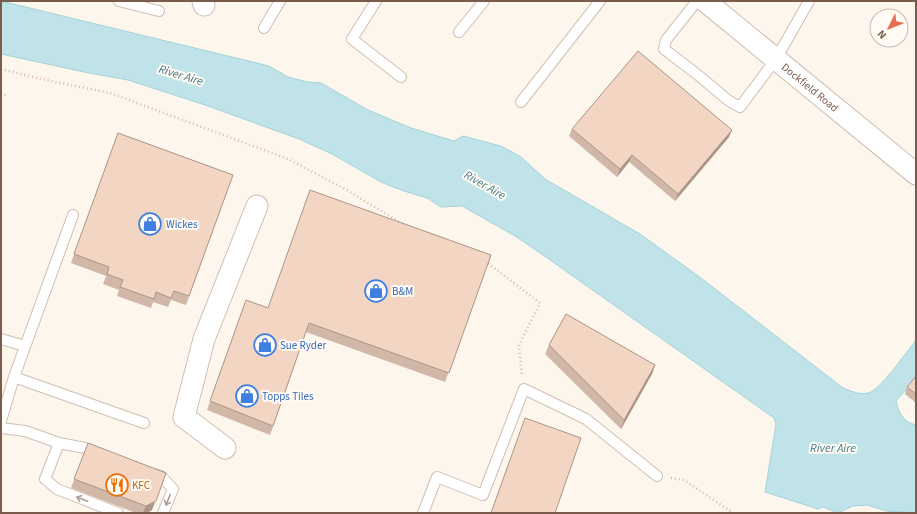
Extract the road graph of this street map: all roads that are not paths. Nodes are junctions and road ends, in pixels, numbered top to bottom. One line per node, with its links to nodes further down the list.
1 (119, 1): 9 (lane)
2 (280, 1): 10 (lane)
3 (376, 1): 13 (lane)
4 (484, 1): 11 (lane)
5 (600, 1): 14 (lane)
6 (697, 1): 12 (lane)
7 (705, 1): 12 (street, Dockfield Road)
8 (809, 1): 12 (lane)
9 (159, 11)
10 (264, 28)
11 (459, 32)
12 (776, 59): 15 (street, Dockfield Road)
13 (401, 77)
14 (521, 102)
15 (916, 174)
16 (257, 206): 25 (street)
17 (73, 215): 19 (lane)
18 (1, 339): 19 (lane)
19 (25, 346): 20 (lane)
20 (14, 377): 21 (lane); 22 (lane)
21 (1, 422)
22 (144, 423)
23 (1, 428): 24 (lane)
24 (59, 443): 26 (lane); 29 (lane, one-way to 24)
25 (225, 448)
26 (106, 456)
27 (147, 471): 30 (lane, one-way to 30)
28 (657, 476): 31 (lane)
29 (118, 513)
30 (163, 513)
31 (424, 513)

